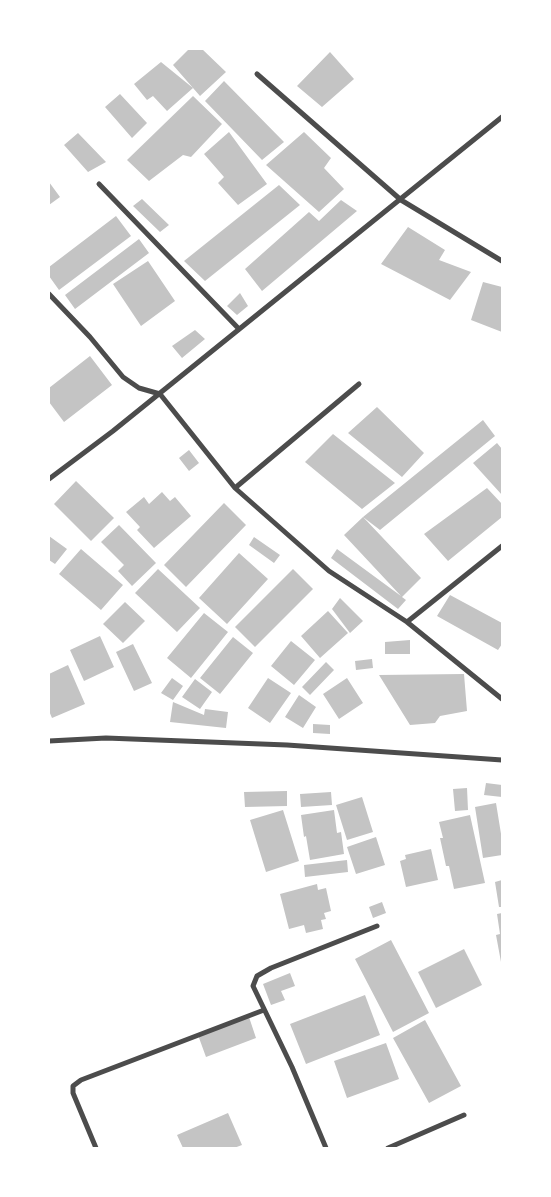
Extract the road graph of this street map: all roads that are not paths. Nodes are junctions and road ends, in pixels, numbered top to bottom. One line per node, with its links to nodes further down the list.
1 (256, 74): 4 (street)
2 (502, 118): 4 (street)
3 (99, 184): 7 (street)
4 (401, 200): 5 (street); 7 (street)
5 (502, 261)
6 (49, 294): 9 (street)
7 (239, 329): 9 (street)
8 (359, 384): 11 (street)
9 (160, 394): 10 (street); 11 (street)
10 (49, 479)
11 (235, 488): 13 (street)
12 (502, 546): 13 (street)
13 (407, 622): 14 (street)
14 (502, 699)
15 (49, 741): 16 (street)
16 (502, 760)
17 (377, 926): 18 (street)
18 (264, 1010): 20 (street); 21 (street)
19 (464, 1115): 22 (street)
20 (96, 1148)
21 (326, 1148)
22 (388, 1148)

